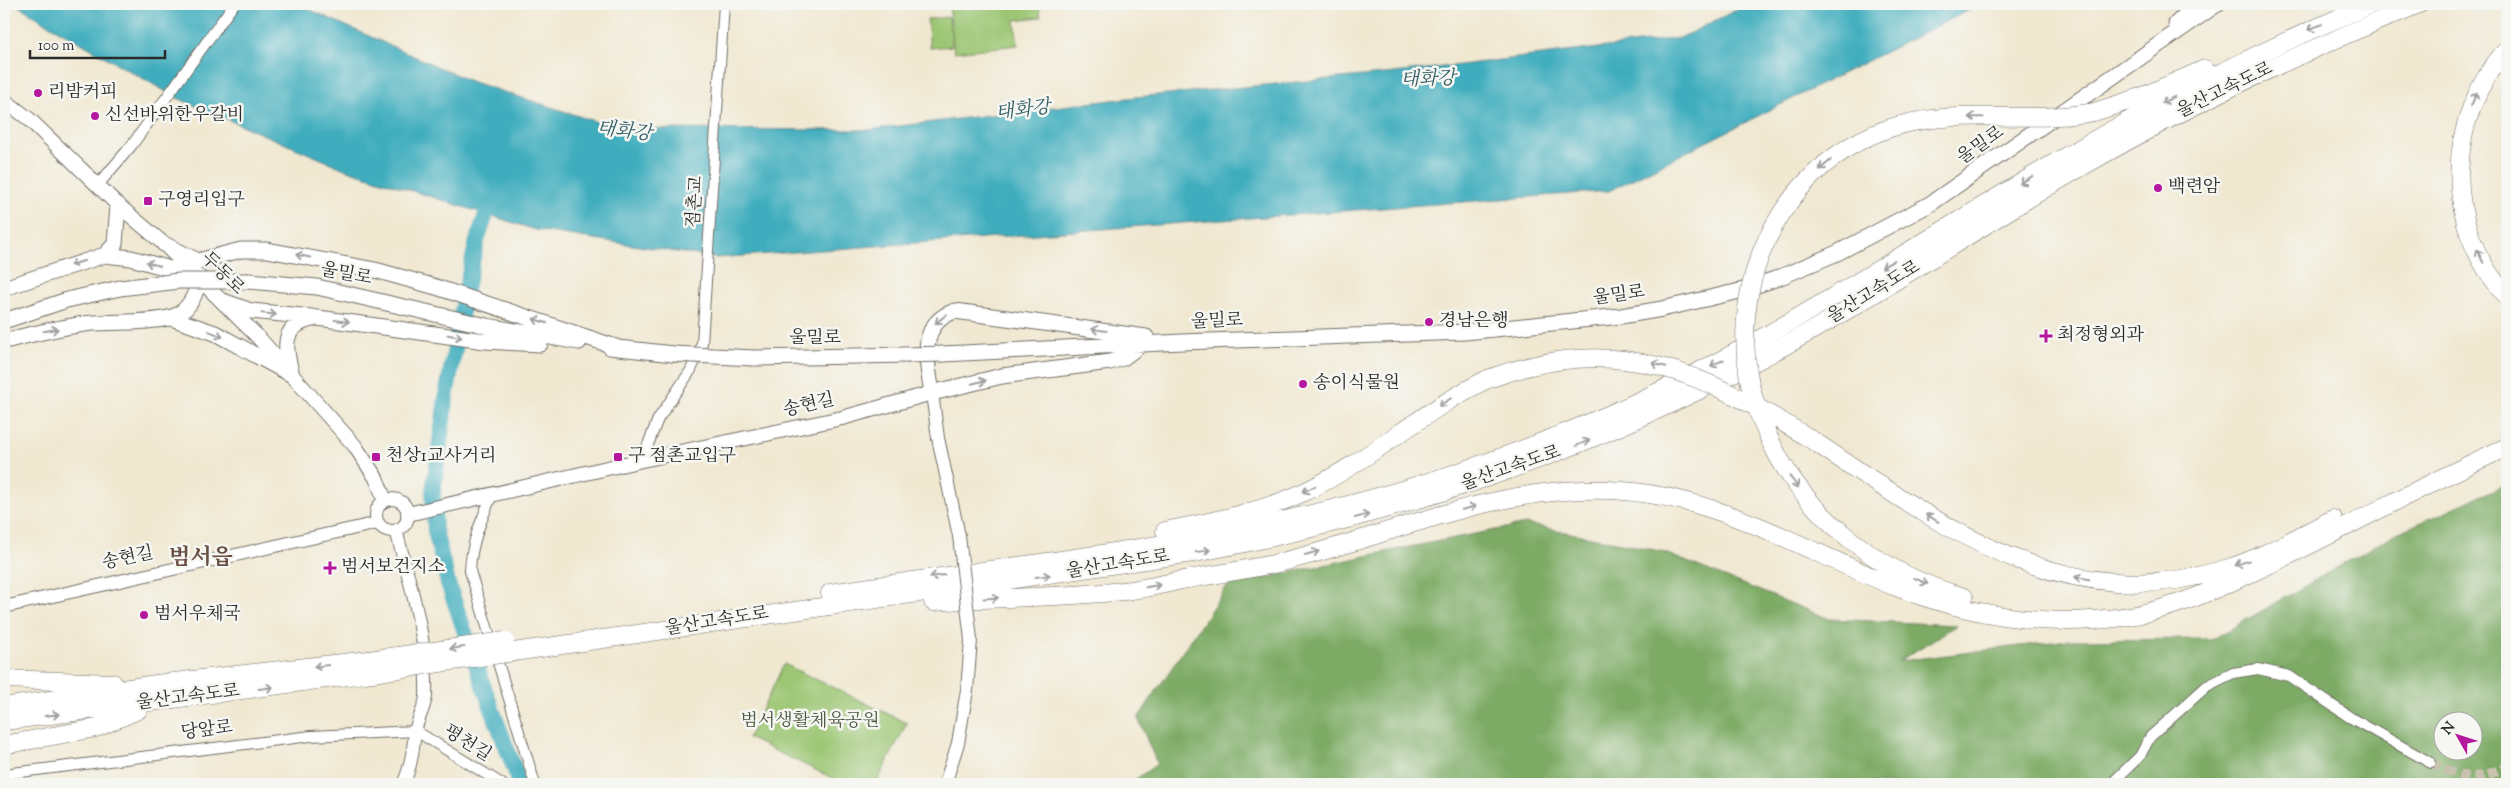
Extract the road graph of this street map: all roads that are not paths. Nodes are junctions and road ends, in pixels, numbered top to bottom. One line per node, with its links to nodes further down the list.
1 (234, 4): 11 (street)
2 (724, 4): 32 (street, 점촌교)
3 (2196, 4): 9 (main road)
4 (2217, 4): 9 (main road, 울밀로)
5 (2372, 4): 7 (highway, 울산고속도로, one-way to 7)
6 (2419, 4): 39 (highway, 울산고속도로, one-way to 6)
7 (2289, 38): 38 (highway, 울산고속도로, one-way to 38); 40 (highway, one-way to 40, bridge)
8 (2507, 49): 18 (highway, one-way to 8)
9 (2137, 60): 25 (main road, 울밀로)
10 (4, 100): 11 (main road, 두동로)
11 (98, 185): 12 (main road, 두동로)
12 (118, 205): 13 (main road, 두동로); 15 (main road)
13 (164, 244): 14 (main road); 16 (main road, 두동로)
14 (233, 252): 16 (main road); 27 (main road, one-way to 14)
15 (105, 255): 16 (main road, one-way to 15); 17 (main road, one-way to 17)
16 (202, 280): 19 (main road, 두동로); 20 (main road)
17 (4, 288)
18 (2507, 296)
19 (223, 301): 21 (main road, one-way to 21); 28 (main road, 두동로)
20 (170, 318): 24 (main road, one-way to 20); 28 (main road, one-way to 28)
21 (318, 318): 23 (main road, one-way to 23); 28 (main road)
22 (4, 321): 23 (main road, 울밀로, bridge)
23 (486, 333): 27 (main road)
24 (4, 342)
25 (1182, 342): 26 (main road, 울밀로); 29 (main road, one-way to 29)
26 (1142, 344): 27 (main road, 울밀로, bridge); 29 (main road, one-way to 26)
27 (619, 348)
28 (292, 375): 34 (main road, 두동로)
29 (932, 393): 32 (main road, 송현길); 56 (street, bridge)
30 (2507, 437): 38 (highway, one-way to 38, bridge)
31 (2507, 447): 40 (highway)
32 (642, 460): 33 (main road)
33 (492, 495): 35 (main road); 55 (street)
34 (385, 500): 35 (street); 36 (street)
35 (414, 513): 37 (street)
36 (378, 523): 37 (street); 41 (street, 송현길)
37 (396, 530): 49 (street)
38 (1055, 560): 42 (highway, 울산고속도로, one-way to 42)
39 (891, 598): 40 (highway, one-way to 40); 42 (highway, 울산고속도로)
40 (2177, 603)
41 (4, 608)
42 (506, 647): 43 (highway, bridge)
43 (370, 667): 45 (highway, 울산고속도로, one-way to 45); 46 (highway, 울산고속도로, one-way to 43)
44 (4, 679): 45 (highway)
45 (156, 684): 47 (highway, 울산고속도로)
46 (156, 702): 48 (highway, 울산고속도로, one-way to 46); 50 (highway)
47 (4, 707)
48 (4, 721)
49 (416, 731): 52 (street, 당앞로); 53 (street); 54 (street, 평천길)
50 (4, 745)
51 (2431, 763): 57 (street)
52 (4, 774)
53 (403, 784)
54 (502, 784)
55 (535, 784)
56 (944, 784)
57 (2111, 784)

